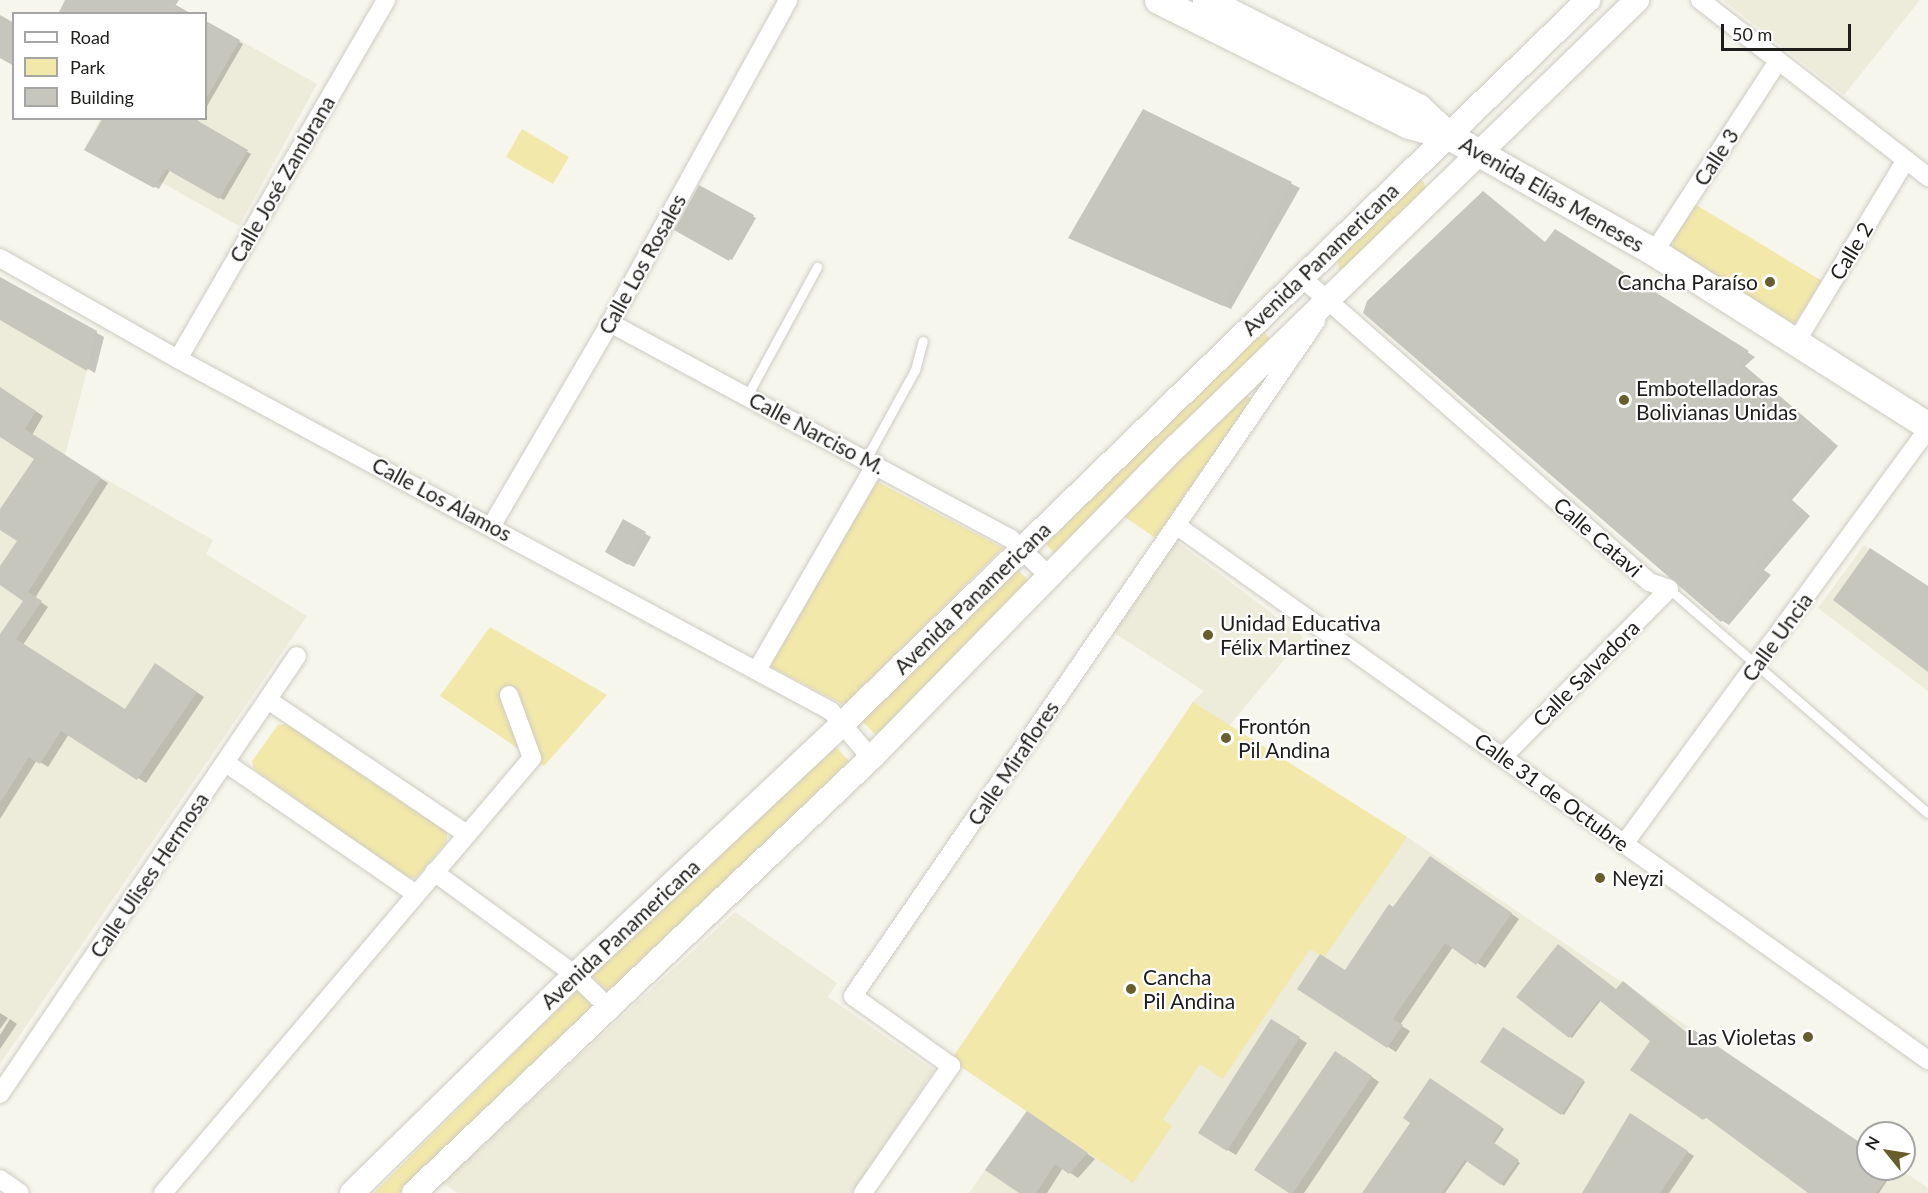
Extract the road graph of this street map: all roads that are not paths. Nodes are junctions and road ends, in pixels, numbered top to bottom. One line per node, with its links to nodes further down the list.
1 (386, 0): 21 (street, Calle José Zambrana)
2 (788, 0): 18 (street, Calle Los Rosales)
3 (1158, 0): 9 (main road, Avenida Elías Meneses)
4 (1206, 0): 9 (main road, Avenida Elías Meneses)
5 (1588, 0): 9 (main road, Avenida Panamericana)
6 (1637, 0): 10 (main road, Avenida Panamericana)
7 (1700, 0): 8 (street)
8 (1778, 61): 11 (street); 13 (street, Calle 3)
9 (1449, 136): 10 (main road, Avenida Elías Meneses); 16 (main road, Avenida Panamericana)
10 (1482, 153): 13 (main road, Avenida Elías Meneses); 17 (main road, Avenida Panamericana)
11 (1906, 160): 12 (street); 20 (street, Calle 2)
12 (1928, 177)
13 (1654, 252): 20 (main road, Avenida Elías Meneses)
14 (0, 258): 21 (street, Calle Los Alamos)
15 (817, 267): 22 (lane)
16 (1301, 277): 17 (street, Calle Catavi); 27 (main road, Avenida Panamericana)
17 (1328, 302): 26 (street, Calle Miraflores); 28 (main road, Avenida Panamericana); 29 (street, Calle Catavi)
18 (610, 323): 22 (street, Calle Narciso M.); 25 (street, Calle Los Rosales)
19 (923, 341): 24 (lane)
20 (1796, 342): 23 (main road, Avenida Elías Meneses)
21 (178, 358): 25 (street, Calle Los Alamos)
22 (747, 396): 24 (street, Calle Narciso M.)
23 (1928, 428): 31 (street, Calle Uncia)
24 (871, 462): 27 (street, Calle Narciso M.); 32 (street)
25 (492, 525): 32 (street, Calle Los Alamos)
26 (1176, 525): 36 (street, Calle 31 de Octubre); 53 (street, Calle Miraflores)
27 (1022, 548): 28 (street, Calle Narciso M.); 35 (main road, Avenida Panamericana)
28 (1050, 577): 37 (main road, Avenida Panamericana)
29 (1669, 589): 31 (lane, Calle Catavi); 36 (street, Calle Salvadora)
30 (297, 656): 34 (street, Calle Ulises Hermosa)
31 (1756, 666): 39 (lane, Calle Catavi); 41 (street, Calle Uncia)
32 (757, 670): 35 (street, Calle Los Alamos)
33 (508, 695): 40 (street)
34 (268, 700): 38 (street, Calle Ulises Hermosa); 40 (street)
35 (842, 724): 37 (street, Calle Los Alamos); 44 (main road, Avenida Panamericana)
36 (1503, 757): 41 (street, Calle 31 de Octubre)
37 (871, 758): 45 (main road, Avenida Panamericana)
38 (226, 763): 43 (street); 47 (street, Calle Ulises Hermosa)
39 (1928, 813)
40 (467, 834): 42 (street)
41 (1624, 844): 46 (street, Calle 31 de Octubre)
42 (434, 873): 43 (street); 44 (street)
43 (416, 894): 50 (street)
44 (575, 975): 45 (street); 51 (main road, Avenida Panamericana)
45 (609, 1008): 52 (main road, Avenida Panamericana)
46 (1928, 1060)
47 (0, 1094)
48 (0, 1179): 49 (street)
49 (20, 1193)
50 (163, 1193)
51 (352, 1193)
52 (414, 1193)
53 (863, 1193)

